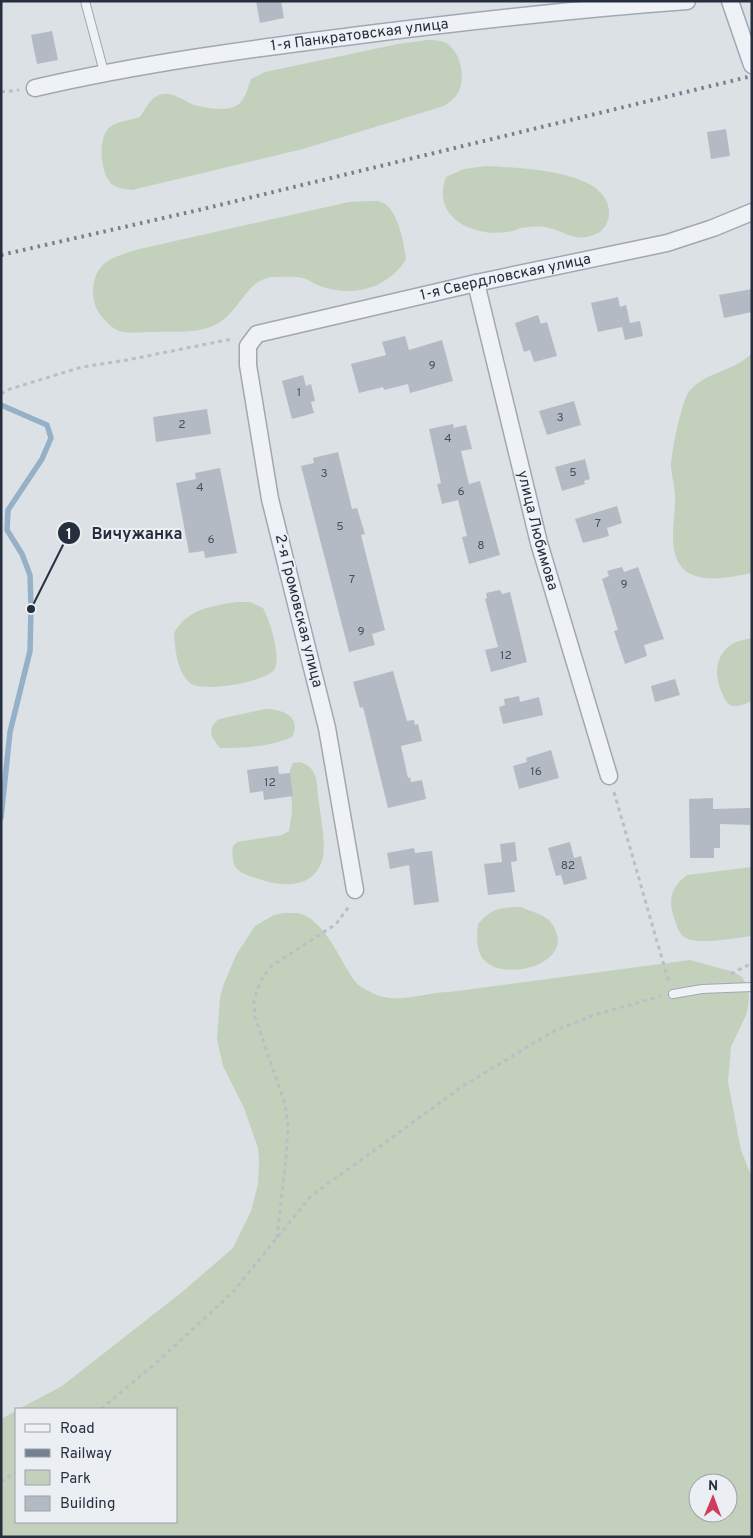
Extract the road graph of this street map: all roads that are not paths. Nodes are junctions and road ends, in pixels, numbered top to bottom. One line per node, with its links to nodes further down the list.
1 (85, 1): 6 (lane)
2 (688, 1): 6 (street, 1-я Панкратовская улица)
3 (730, 1): 4 (street)
4 (745, 22): 5 (street)
5 (752, 65)
6 (104, 72): 7 (street, 1-я Панкратовская улица)
7 (35, 88)
8 (752, 212): 9 (street, 1-я Свердловская улица)
9 (476, 283): 10 (street, 1-я Свердловская улица); 11 (street, улица Любимова)
10 (257, 334): 12 (street, 2-я Громовская улица)
11 (609, 776)
12 (355, 890)
13 (752, 987): 14 (lane)
14 (672, 994)

